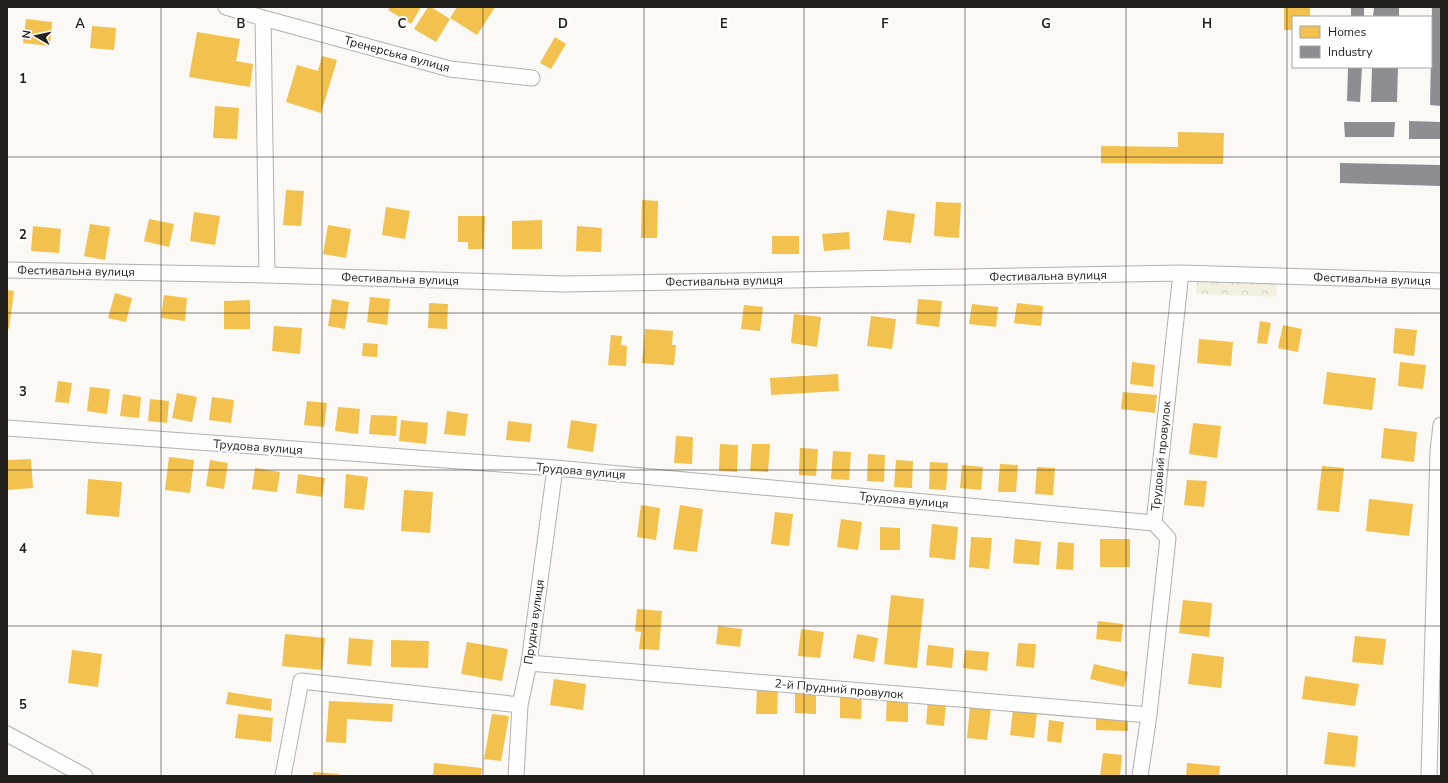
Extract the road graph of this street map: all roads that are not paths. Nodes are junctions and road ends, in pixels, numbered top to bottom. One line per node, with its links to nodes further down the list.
1 (226, 7): 2 (street, Тренерська вулиця)
2 (263, 18): 3 (street, Тренерська вулиця); 6 (street)
3 (532, 78)
4 (7, 270): 6 (street, Фестивальна вулиця)
5 (1181, 273): 6 (street, Фестивальна вулиця); 7 (street, Фестивальна вулиця); 11 (street, Трудовий провулок)
6 (267, 275)
7 (1441, 281)
8 (1441, 424): 20 (street)
9 (7, 428): 10 (street, Трудова вулиця)
10 (555, 468): 11 (street, Трудова вулиця); 12 (street, Прудна вулиця)
11 (1154, 523): 14 (street, Трудовий провулок)
12 (529, 662): 13 (street, Прудна вулиця); 14 (street, 2-й Прудний провулок)
13 (520, 705): 17 (street); 18 (street, Прудна вулиця)
14 (1149, 715): 19 (street, Трудовий провулок)
15 (7, 734): 16 (street)
16 (84, 776)
17 (283, 776)
18 (516, 776)
19 (1140, 776)
20 (1429, 776)

